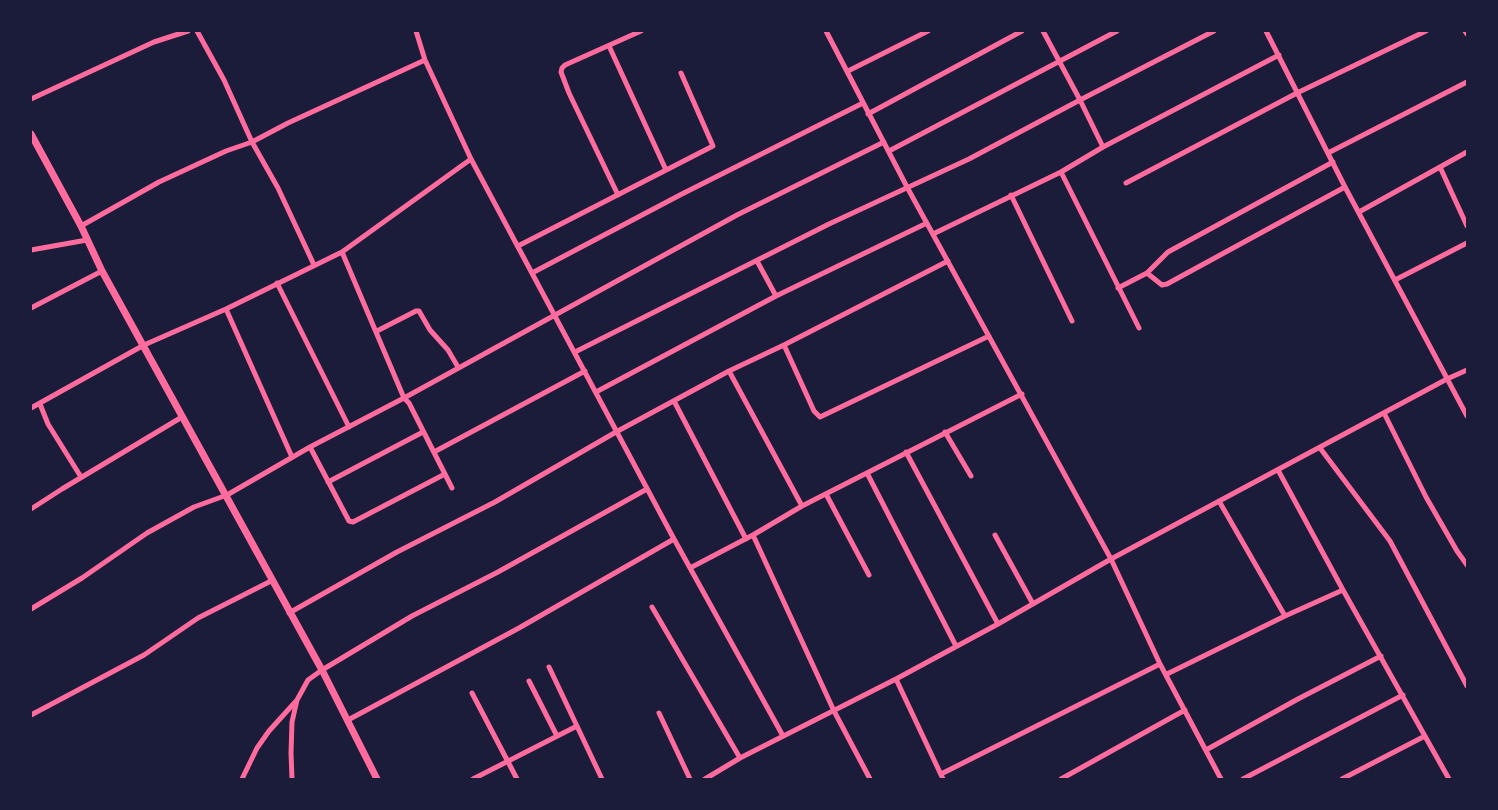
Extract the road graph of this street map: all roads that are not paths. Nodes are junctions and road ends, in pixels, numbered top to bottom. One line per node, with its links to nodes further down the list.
1 (188, 31): 21 (street)
2 (197, 31): 26 (street)
3 (416, 31): 15 (street)
4 (641, 31): 13 (street)
5 (826, 31): 17 (street)
6 (928, 31): 17 (street)
7 (1022, 31): 24 (street)
8 (1043, 31): 16 (street)
9 (1117, 31): 16 (street)
10 (1214, 31): 22 (street)
11 (1266, 31): 14 (street)
12 (1426, 31): 20 (street)
13 (609, 46): 35 (street); 40 (street)
14 (1279, 55): 20 (street); 28 (street)
15 (425, 60): 26 (street); 32 (street)
16 (1060, 63): 22 (street); 29 (street)
17 (848, 71): 23 (street)
18 (681, 73): 35 (street)
19 (1467, 82): 31 (street)
20 (1297, 93): 31 (street); 37 (street)
21 (31, 100)
22 (1080, 100): 28 (street); 38 (street)
23 (862, 103): 24 (street); 56 (street)
24 (868, 114): 27 (street)
25 (31, 134): 44 (street)
26 (252, 142): 44 (street); 54 (street)
27 (884, 142): 29 (street); 64 (street)
28 (1103, 147): 36 (street)
29 (889, 151): 38 (street)
30 (1467, 152): 34 (street)
31 (1328, 153): 33 (street)
32 (471, 159): 49 (street); 51 (street)
33 (1332, 162): 39 (street); 57 (street)
34 (1440, 167): 42 (street); 45 (street)
35 (666, 170): 40 (street)
36 (1061, 172): 41 (street); 60 (street)
37 (1126, 183)
38 (907, 187): 43 (street); 53 (street)
39 (1345, 187): 42 (street); 57 (street)
40 (618, 195): 49 (street)
41 (1011, 195): 46 (street); 65 (street)
42 (1359, 212): 58 (street)
43 (927, 223): 46 (street); 61 (street)
44 (81, 226): 47 (street)
45 (1467, 226)
46 (933, 234): 52 (street)
47 (87, 240): 50 (street); 55 (street)
48 (1467, 243): 58 (street)
49 (518, 246): 56 (street)
50 (31, 250)
51 (342, 252): 54 (street); 67 (street)
52 (948, 260): 68 (street); 70 (street)
53 (757, 261): 61 (street); 71 (street)
54 (314, 265): 59 (street)
55 (102, 270): 62 (street); 69 (street)
56 (532, 273): 64 (street)
57 (1147, 273): 60 (street)
58 (1395, 280): 76 (street)
59 (277, 283): 63 (street); 86 (street)
60 (1118, 288): 66 (street)
61 (776, 296): 77 (street)
62 (31, 308)
63 (226, 309): 69 (street); 94 (street)
64 (555, 316): 71 (street); 72 (street)
65 (1072, 321)
66 (1139, 328)
67 (377, 332): 72 (street); 79 (street)
68 (989, 336): 70 (street); 78 (street)
69 (144, 345): 81 (street); 85 (street)
70 (784, 345): 75 (street)
71 (575, 352): 73 (street)
72 (458, 367): 79 (street)
73 (585, 370): 77 (street); 92 (street)
74 (1467, 370): 76 (street)
75 (729, 371): 80 (street); 106 (street)
76 (1447, 379): 83 (street); 84 (street)
77 (596, 392): 88 (street)
78 (1022, 394): 89 (street); 112 (street)
79 (404, 398): 86 (street); 87 (street)
80 (674, 401): 88 (street); 111 (street)
81 (40, 404): 82 (street); 99 (street)
82 (31, 408)
83 (1384, 413): 91 (street); 113 (street)
84 (1467, 416)
85 (182, 417): 99 (street); 104 (street)
86 (349, 427): 90 (street)
87 (423, 432): 92 (street); 100 (street)
88 (616, 432): 102 (street); 121 (street)
89 (945, 432): 93 (street); 98 (street)
90 (310, 447): 94 (street); 100 (street)
91 (1320, 448): 95 (street); 132 (street)
92 (434, 452): 97 (street)
93 (906, 452): 96 (street); 123 (street)
94 (292, 457): 104 (street)
95 (1278, 470): 105 (street); 117 (street)
96 (867, 472): 103 (street); 124 (street)
97 (444, 474): 100 (street); 101 (street)
98 (970, 476)
99 (81, 477): 107 (street)
100 (328, 482)
101 (452, 488)
102 (647, 488): 110 (street); 128 (street)
103 (826, 494): 106 (street); 115 (street)
104 (227, 496): 116 (street); 120 (street)
105 (1219, 501): 112 (street); 122 (street)
106 (802, 506): 108 (street)
107 (31, 509)
108 (753, 535): 111 (street); 137 (street)
109 (995, 535): 118 (street)
110 (674, 539): 114 (street); 140 (street)
111 (746, 539): 114 (street)
112 (1111, 560): 118 (street); 126 (street)
113 (1467, 565)
114 (690, 568): 143 (street)
115 (869, 574)
116 (273, 580): 121 (street); 139 (street)
117 (1343, 590): 122 (street); 125 (street)
118 (1033, 604): 123 (street)
119 (652, 608): 146 (street)
120 (31, 610)
121 (289, 613): 128 (street)
122 (1285, 616): 129 (street)
123 (998, 624): 124 (street)
124 (956, 646): 130 (street)
125 (1381, 656): 134 (street); 145 (street)
126 (1160, 664): 129 (street); 148 (street)
127 (549, 667): 141 (street)
128 (322, 670): 135 (street); 140 (street)
129 (1166, 674): 136 (street)
130 (896, 679): 137 (street); 148 (street)
131 (529, 681): 142 (street)
132 (1467, 686)
133 (472, 693): 147 (street)
134 (1403, 695): 144 (street); 160 (street)
135 (297, 700): 149 (street); 150 (street)
136 (1185, 710): 145 (street); 158 (street)
137 (834, 711): 143 (street); 157 (street)
138 (659, 713): 155 (street)
139 (31, 715)
140 (348, 720): 151 (street)
141 (577, 726): 142 (street); 154 (street)
142 (557, 736): 147 (street)
143 (784, 736): 146 (street)
144 (1425, 736): 161 (street); 162 (street)
145 (1206, 750): 159 (street)
146 (740, 758): 156 (street)
147 (508, 761): 152 (street); 153 (street)
148 (942, 776)
149 (242, 779)
150 (292, 779)
151 (377, 779)
152 (473, 779)
153 (517, 779)
154 (602, 779)
155 (690, 779)
156 (705, 779)
157 (870, 779)
158 (1061, 779)
159 (1221, 779)
160 (1243, 779)
161 (1342, 779)
162 (1449, 779)

